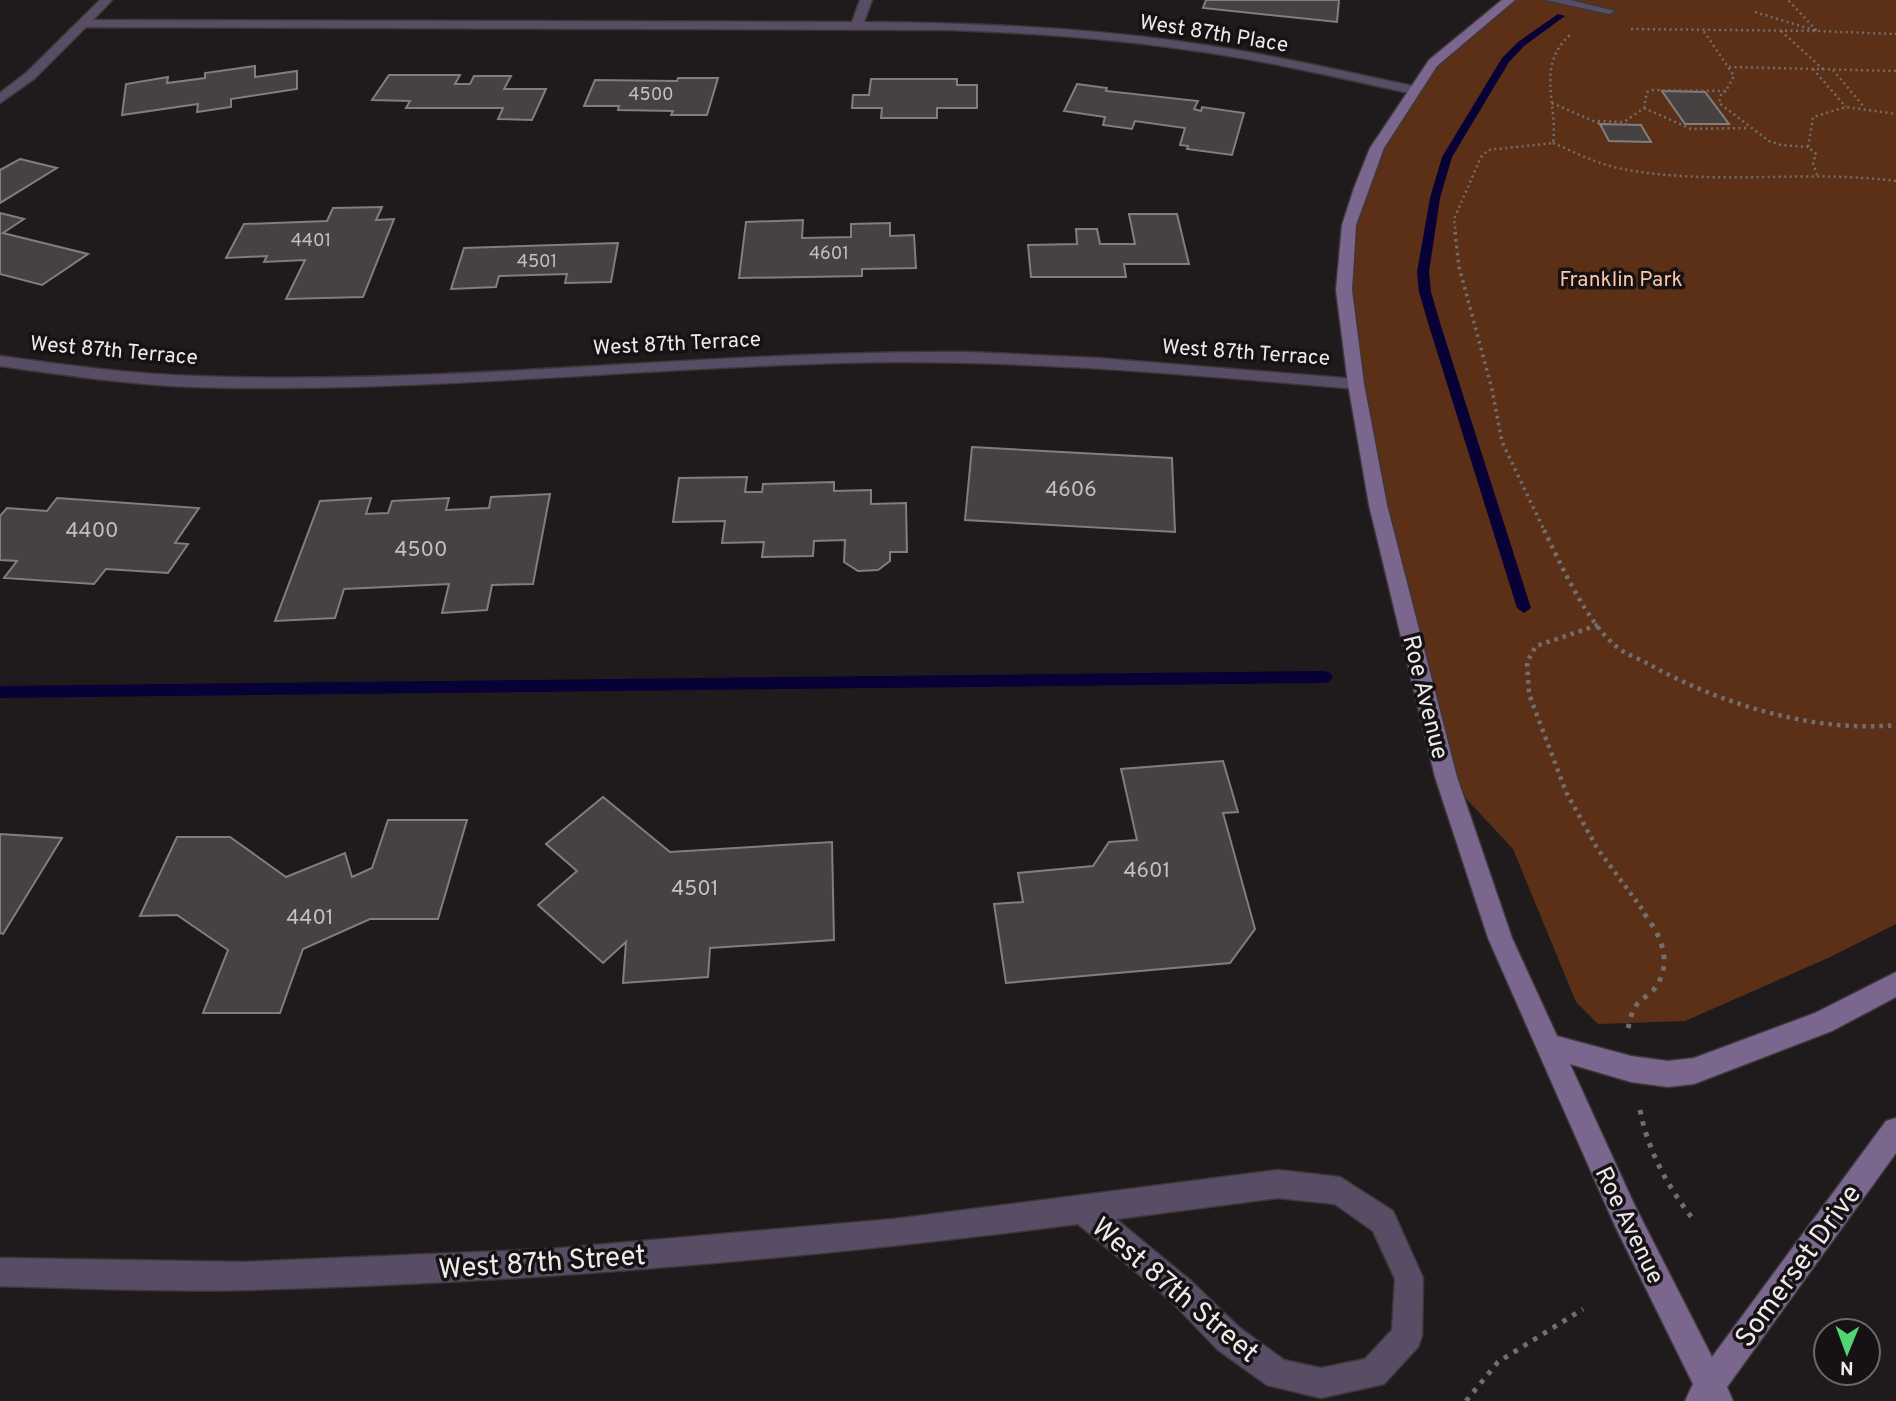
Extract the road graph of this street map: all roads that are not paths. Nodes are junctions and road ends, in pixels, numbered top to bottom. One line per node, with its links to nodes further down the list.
1 (106, 0): 6 (street)
2 (866, 0): 7 (street)
3 (1510, 0): 8 (main road, Roe Avenue)
4 (1552, 0): 5 (street)
5 (1609, 11)
6 (83, 23): 7 (street, West 87th Place); 9 (street)
7 (857, 26): 8 (street, West 87th Place)
8 (1413, 90): 11 (main road, Roe Avenue)
9 (0, 99)
10 (0, 361): 11 (street, West 87th Terrace)
11 (1356, 384): 13 (main road, Roe Avenue)
12 (1896, 984): 13 (main road)
13 (1546, 1045): 17 (main road, Roe Avenue)
14 (1896, 1130): 17 (main road, Somerset Drive)
15 (1082, 1209): 15 (street, West 87th Street); 16 (street, West 87th Street)
16 (0, 1272)
17 (1709, 1396)

